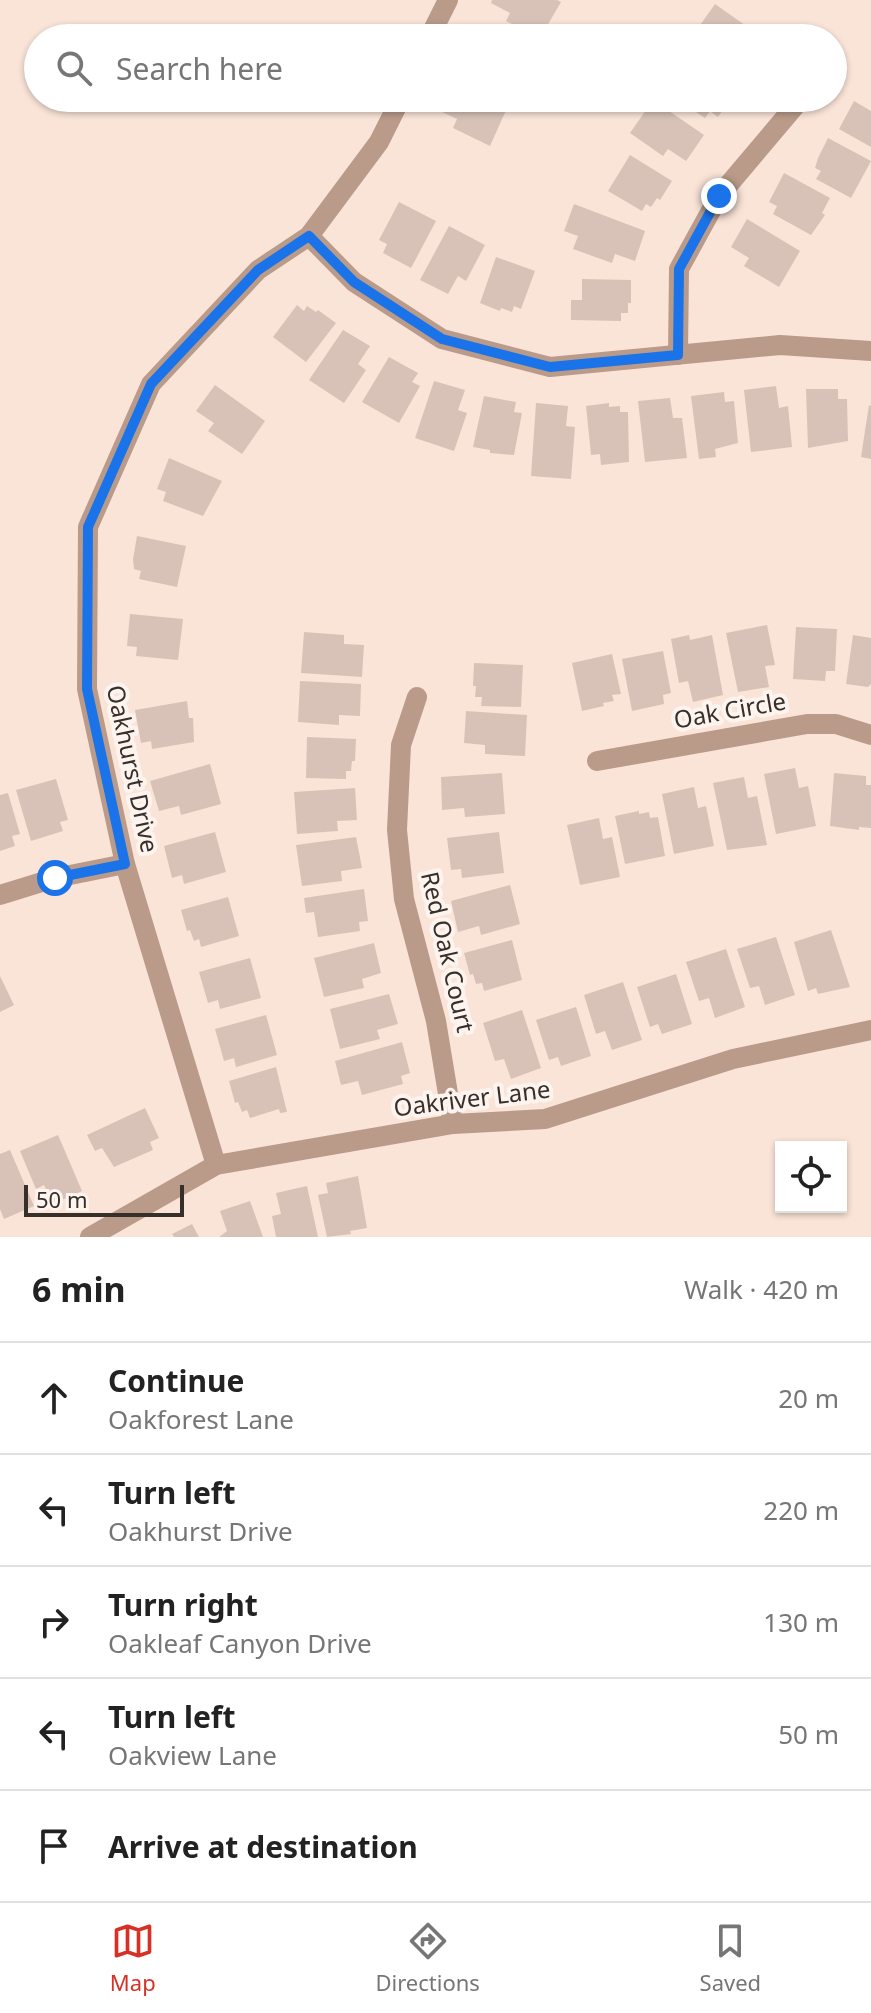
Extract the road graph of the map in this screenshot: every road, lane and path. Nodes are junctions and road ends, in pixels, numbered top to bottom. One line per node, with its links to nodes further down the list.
1 (448, 0): 2 (street)
2 (436, 24)
3 (394, 112): 5 (street, Oakhurst Drive)
4 (790, 112): 7 (street)
5 (309, 236): 7 (street); 11 (street, Oakhurst Drive)
6 (871, 351): 7 (street)
7 (678, 355)
8 (417, 697): 14 (street, Red Oak Court)
9 (871, 735): 10 (street, Oak Circle)
10 (597, 761)
11 (125, 864): 12 (street); 15 (street, Oakhurst Drive)
12 (0, 895)
13 (871, 1030): 14 (street, Oakriver Lane)
14 (453, 1124): 15 (street, Oakriver Lane)
15 (216, 1165): 16 (street, Oakriver Lane)
16 (90, 1237)

